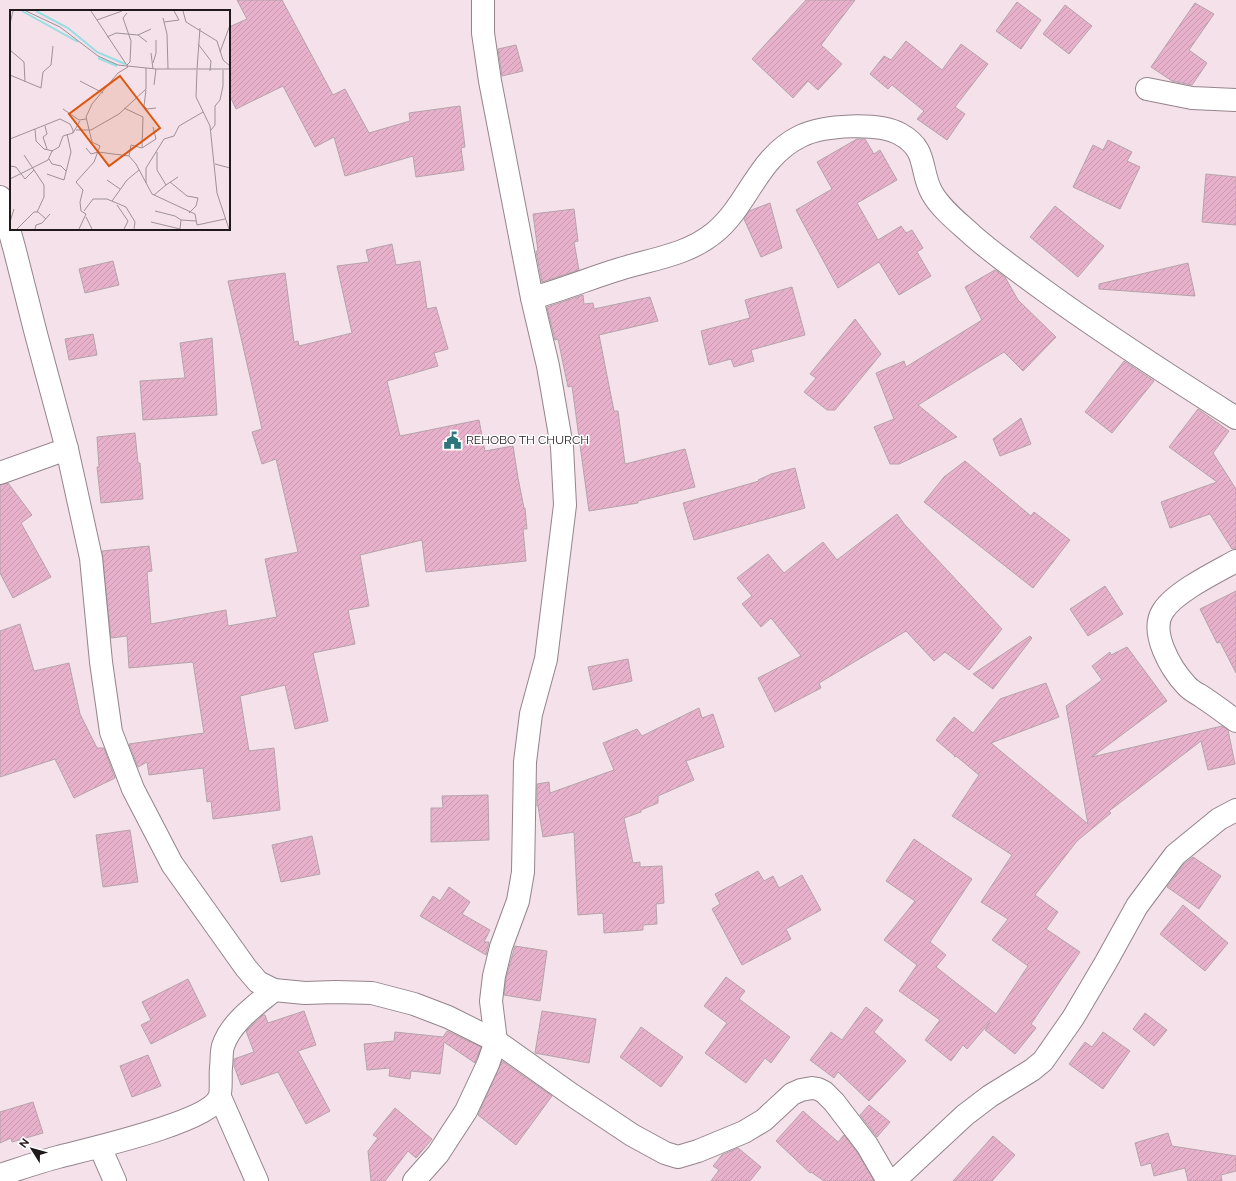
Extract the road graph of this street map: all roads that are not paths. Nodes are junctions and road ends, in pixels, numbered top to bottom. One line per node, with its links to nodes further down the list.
1 (483, 0): 5 (street)
2 (1147, 89): 3 (street)
3 (1236, 100)
4 (0, 197): 7 (street)
5 (532, 298): 6 (street); 13 (street)
6 (1236, 418)
7 (67, 449): 8 (street); 12 (street)
8 (0, 473)
9 (1236, 561): 10 (street)
10 (1236, 721)
11 (1236, 810): 21 (street)
12 (274, 990): 13 (street); 14 (street)
13 (496, 1041): 19 (street); 20 (street)
14 (220, 1097): 15 (street); 18 (street)
15 (100, 1147): 16 (street); 17 (street)
16 (0, 1175)
17 (115, 1181)
18 (257, 1181)
19 (414, 1181)
20 (888, 1181)
21 (894, 1181)

